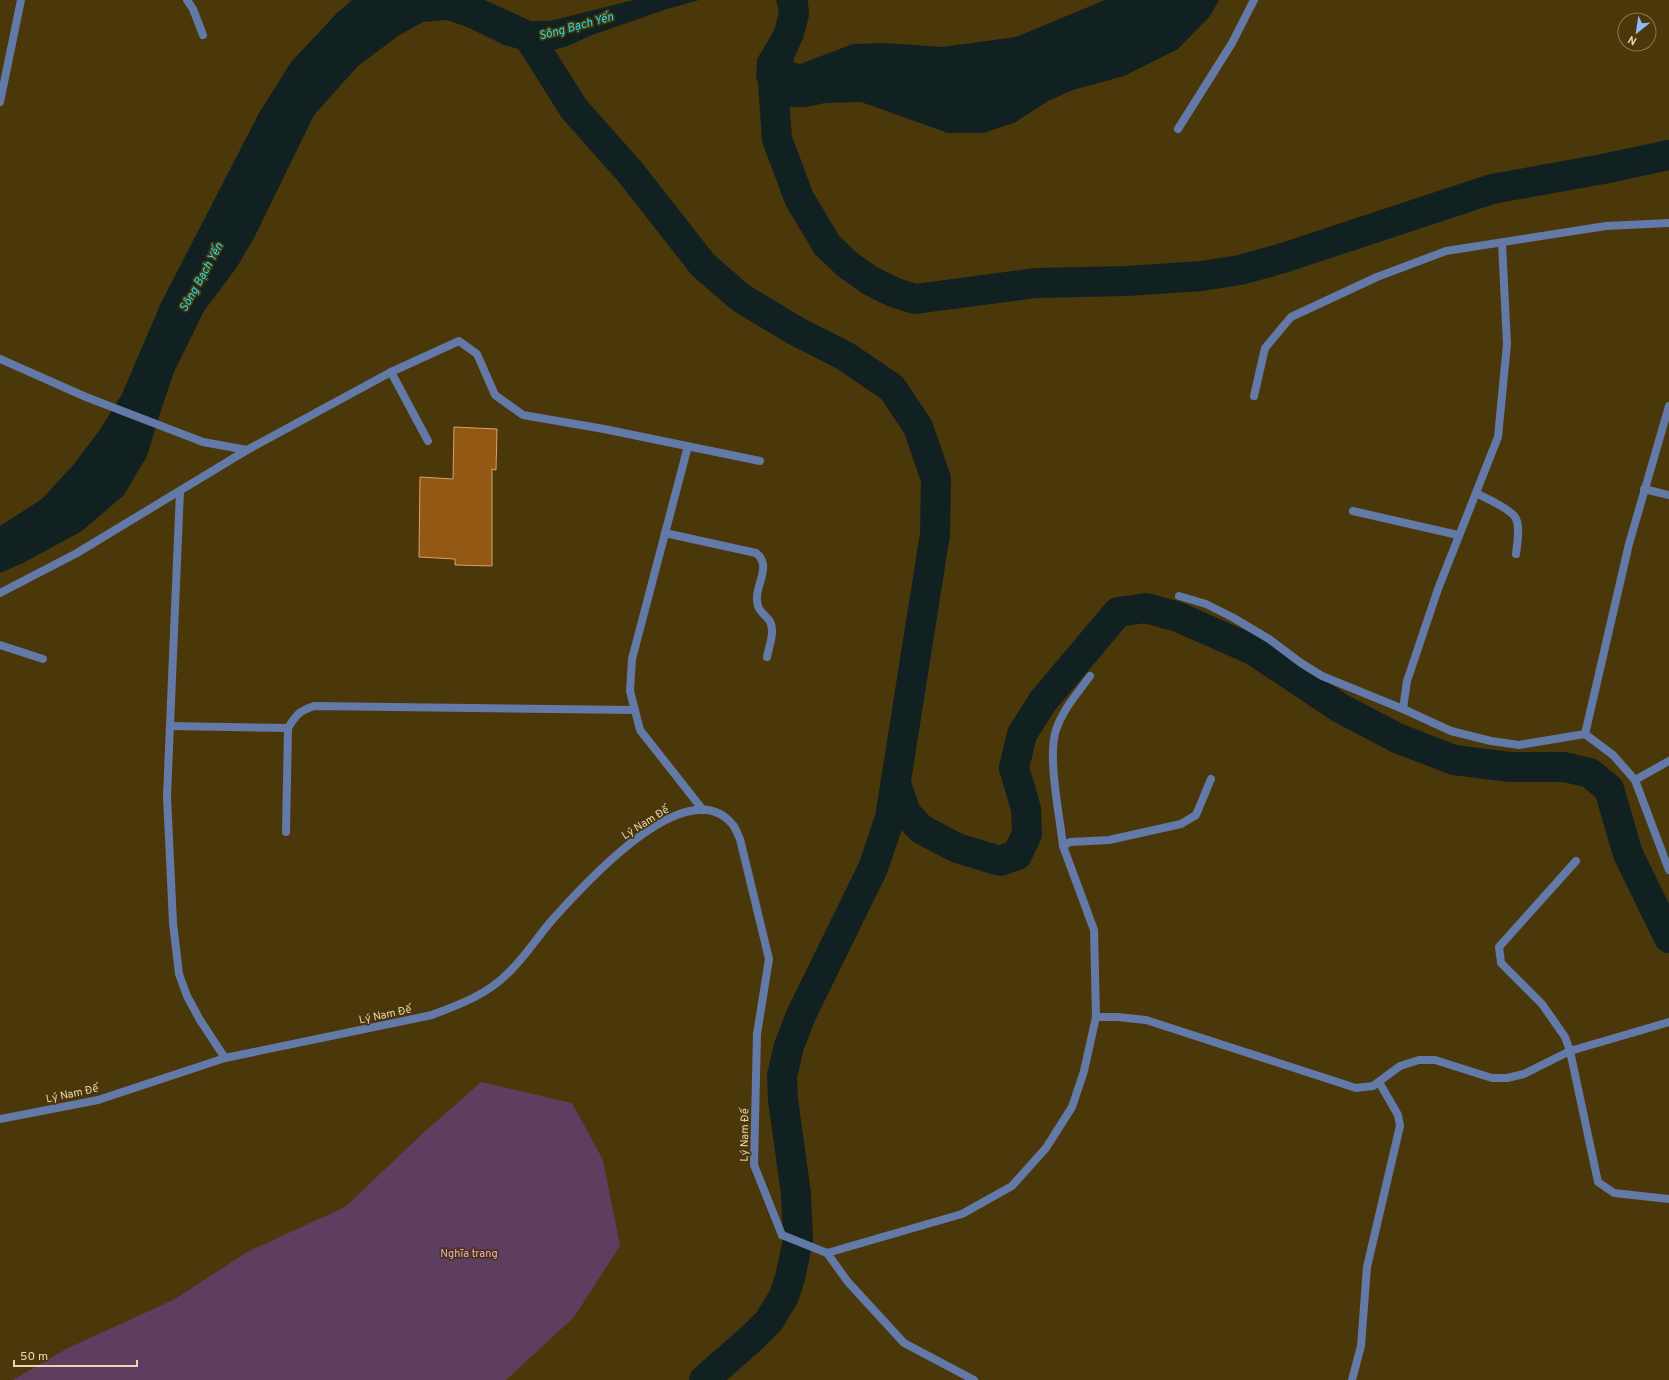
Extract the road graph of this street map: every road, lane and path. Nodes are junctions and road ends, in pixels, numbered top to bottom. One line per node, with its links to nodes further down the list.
1 (21, 0): 5 (street)
2 (187, 0): 4 (street)
3 (1254, 0): 7 (street)
4 (203, 35)
5 (1, 90): 6 (street)
6 (0, 102)
7 (1178, 129)
8 (1669, 223): 9 (street)
9 (1502, 243): 12 (street); 20 (street)
10 (0, 358): 16 (street)
11 (391, 372): 14 (street); 15 (street); 16 (street)
12 (1254, 396)
13 (1669, 406): 18 (street)
14 (428, 441)
15 (688, 446): 17 (street); 23 (street)
16 (247, 450): 19 (street)
17 (760, 460)
18 (1644, 489): 21 (street); 36 (street)
19 (180, 491): 26 (street); 34 (street)
20 (1476, 492): 24 (street); 25 (street)
21 (1669, 495)
22 (1353, 511): 24 (street)
23 (665, 533): 29 (street); 33 (street)
24 (1458, 535): 32 (street)
25 (1516, 554)
26 (0, 593)
27 (1179, 596): 32 (street)
28 (0, 645): 30 (street)
29 (767, 657)
30 (43, 659)
31 (1090, 676): 42 (street)
32 (1403, 709): 36 (street)
33 (635, 710): 35 (street); 40 (street)
34 (170, 726): 35 (street); 48 (street)
35 (288, 728): 41 (street)
36 (1584, 734): 39 (street)
37 (1669, 762): 39 (street)
38 (1211, 779): 42 (street)
39 (1634, 780): 44 (street)
40 (703, 810): 48 (street, Lý Nam Đế); 52 (street, Lý Nam Đế)
41 (286, 832)
42 (1063, 846): 45 (street)
43 (1576, 861): 47 (street)
44 (1669, 870)
45 (1096, 1017): 49 (street); 52 (street)
46 (1669, 1022): 47 (street)
47 (1570, 1051): 49 (street); 51 (street)
48 (225, 1058): 50 (street, Lý Nam Đế)
49 (1379, 1082): 54 (street)
50 (0, 1119)
51 (1669, 1199)
52 (827, 1253): 53 (street)
53 (974, 1380)
54 (1352, 1380)

